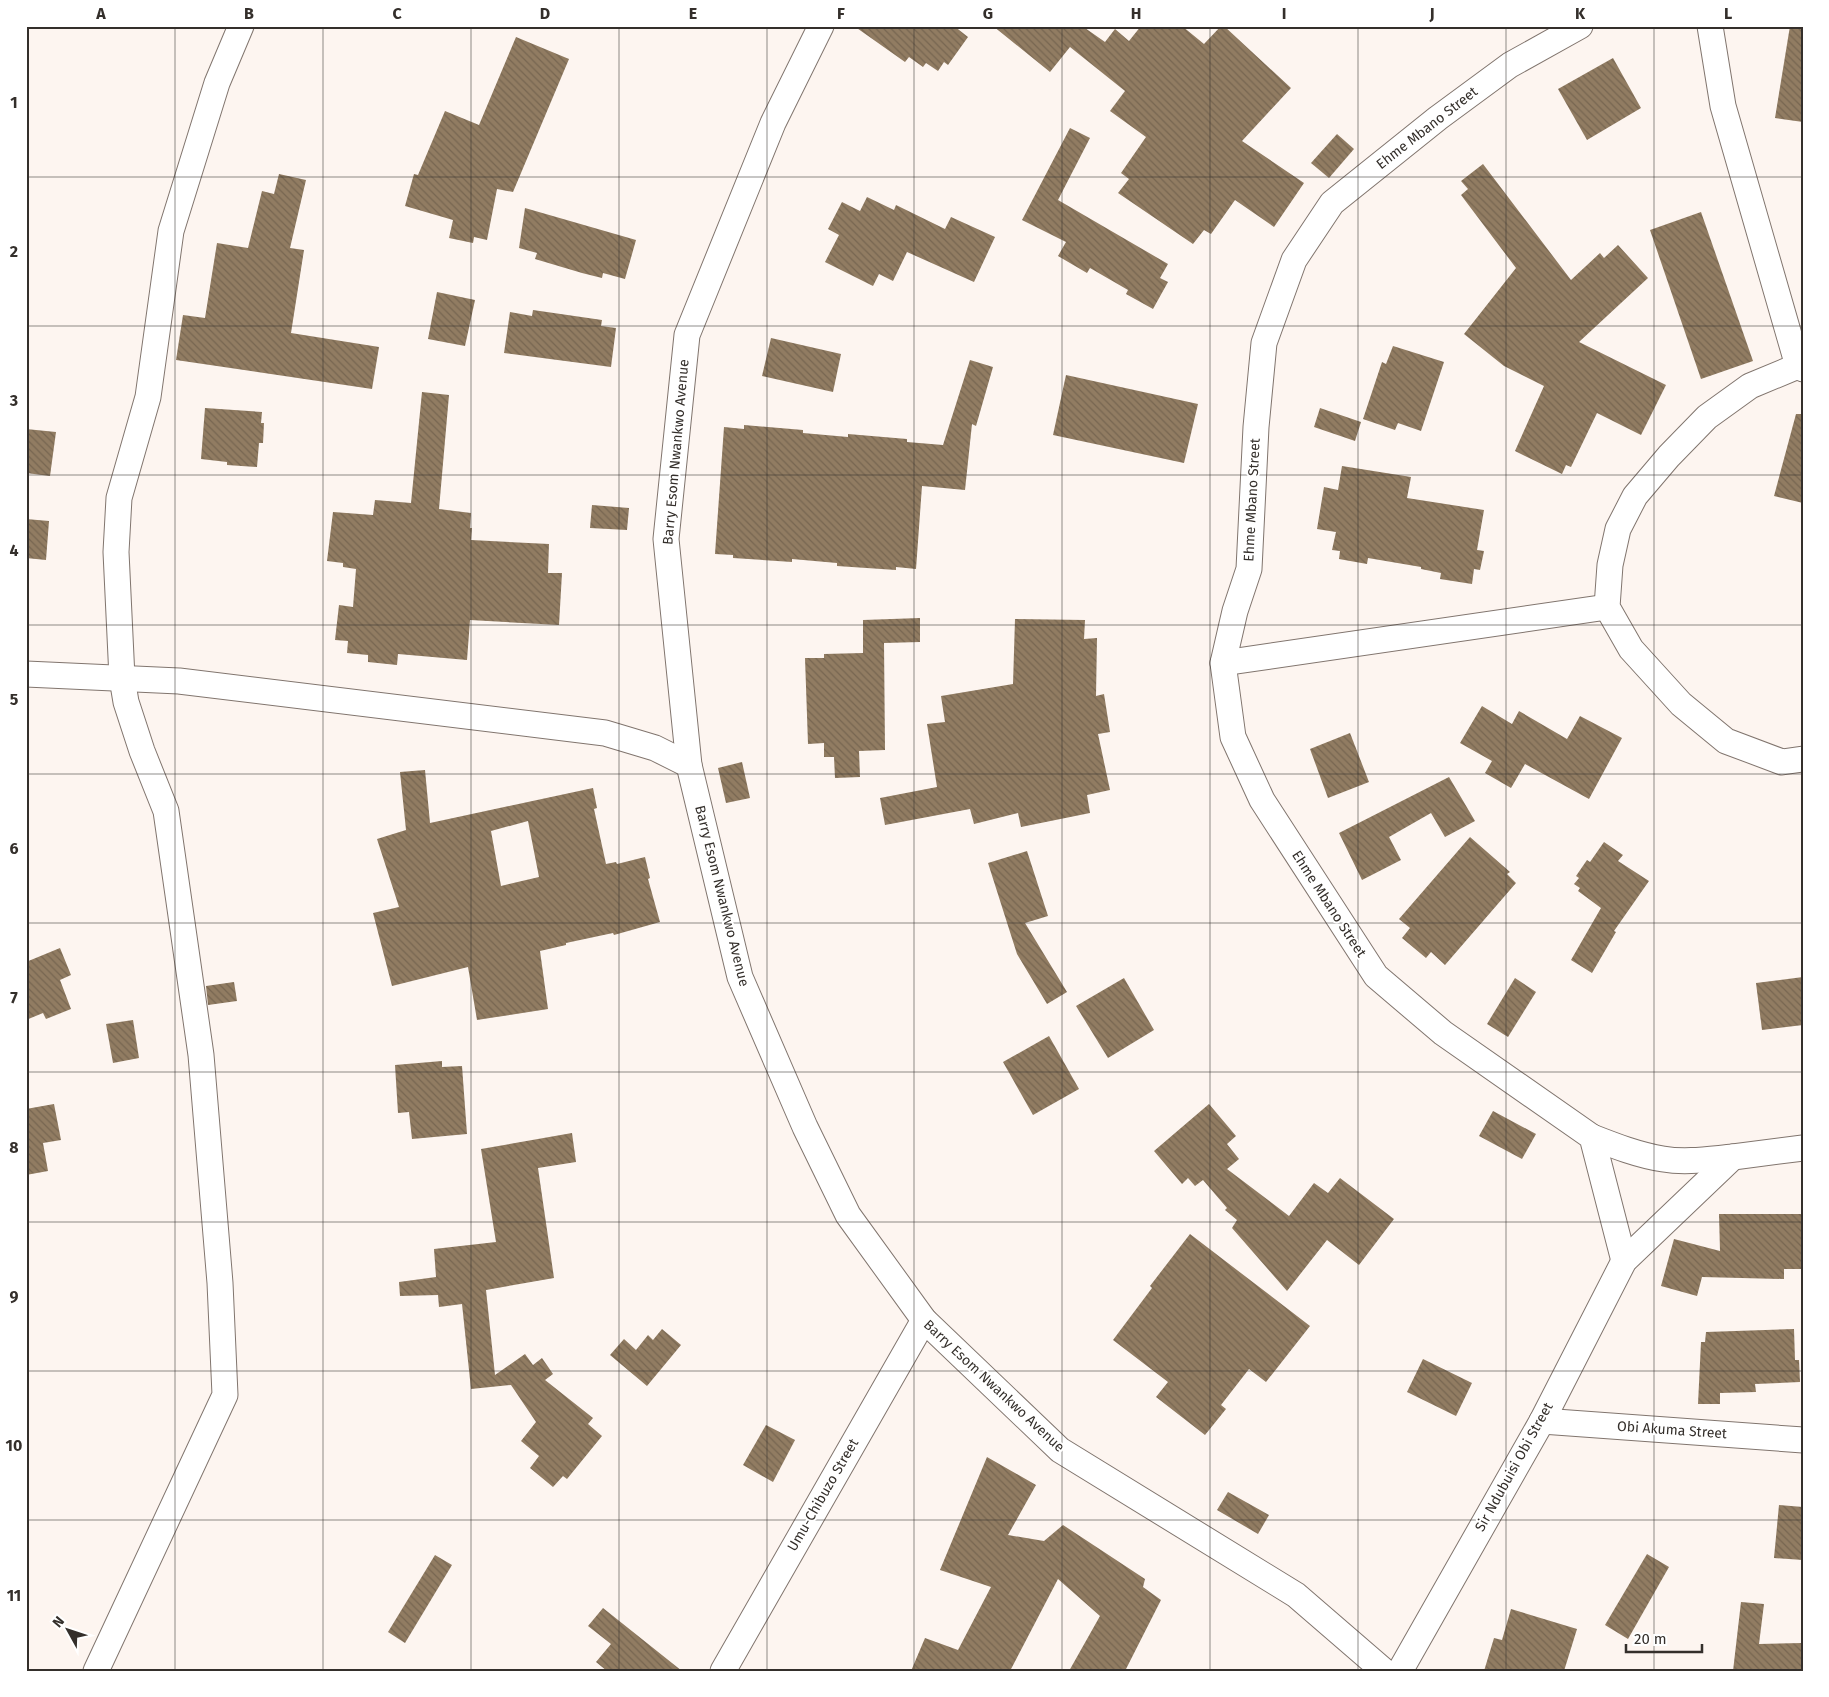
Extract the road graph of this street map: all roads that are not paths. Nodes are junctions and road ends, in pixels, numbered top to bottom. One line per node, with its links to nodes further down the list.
1 (241, 26): 9 (street)
2 (821, 26): 11 (street, Barry Esom Nwankwo Avenue)
3 (1580, 26): 7 (street, Ehme Mbano Street)
4 (1710, 26): 5 (street)
5 (1800, 368): 6 (street)
6 (1607, 607): 7 (street); 10 (street)
7 (1223, 663): 12 (street, Ehme Mbano Street)
8 (26, 674): 9 (street)
9 (122, 678): 11 (street); 19 (street)
10 (1803, 759)
11 (689, 765): 16 (street, Barry Esom Nwankwo Avenue)
12 (1592, 1137): 14 (street, Ehme Mbano Street); 15 (street)
13 (1803, 1148): 14 (street, Ehme Mbano Street)
14 (1733, 1158): 15 (street, Sir Ndubuisi Obi Street)
15 (1624, 1261): 17 (street, Sir Ndubuisi Obi Street)
16 (924, 1320): 20 (street, Umu-Chibuzo Street); 21 (street, Barry Esom Nwankwo Avenue)
17 (1542, 1421): 18 (street, Obi Akuma Street); 22 (street, Sir Ndubuisi Obi Street)
18 (1803, 1440)
19 (96, 1671)
20 (723, 1671)
21 (1384, 1671)
22 (1400, 1671)

